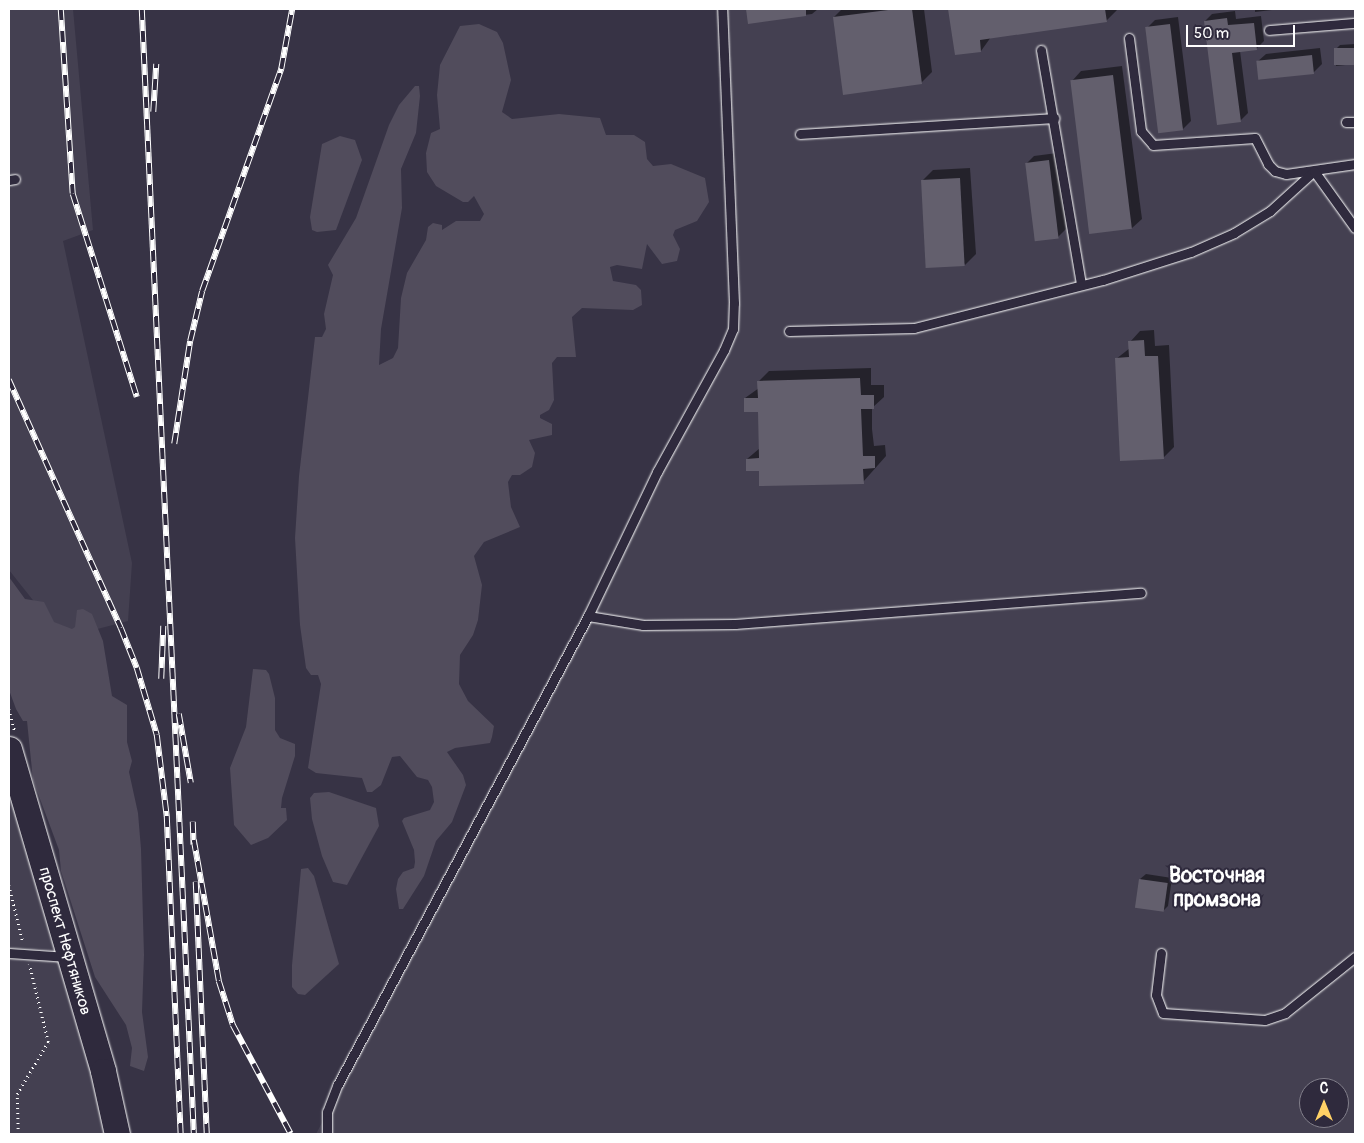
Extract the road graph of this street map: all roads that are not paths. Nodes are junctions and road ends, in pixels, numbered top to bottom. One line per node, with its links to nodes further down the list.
1 (722, 9): 14 (lane)
2 (1355, 24): 3 (lane)
3 (1269, 30)
4 (1129, 38): 9 (lane)
5 (1042, 50): 6 (lane)
6 (1054, 118): 7 (lane); 11 (lane)
7 (800, 134)
8 (1355, 164): 9 (lane)
9 (1314, 171): 10 (lane); 11 (lane)
10 (1355, 228)
11 (1082, 285): 12 (lane)
12 (789, 331)
13 (1141, 593): 14 (lane)
14 (588, 616): 21 (lane)
15 (9, 749): 18 (main road, проспект Нефтяников)
16 (9, 953): 18 (lane)
17 (1161, 953): 19 (lane)
18 (69, 956): 20 (main road, проспект Нефтяников)
19 (1355, 957)
20 (117, 1134)
21 (327, 1134)

